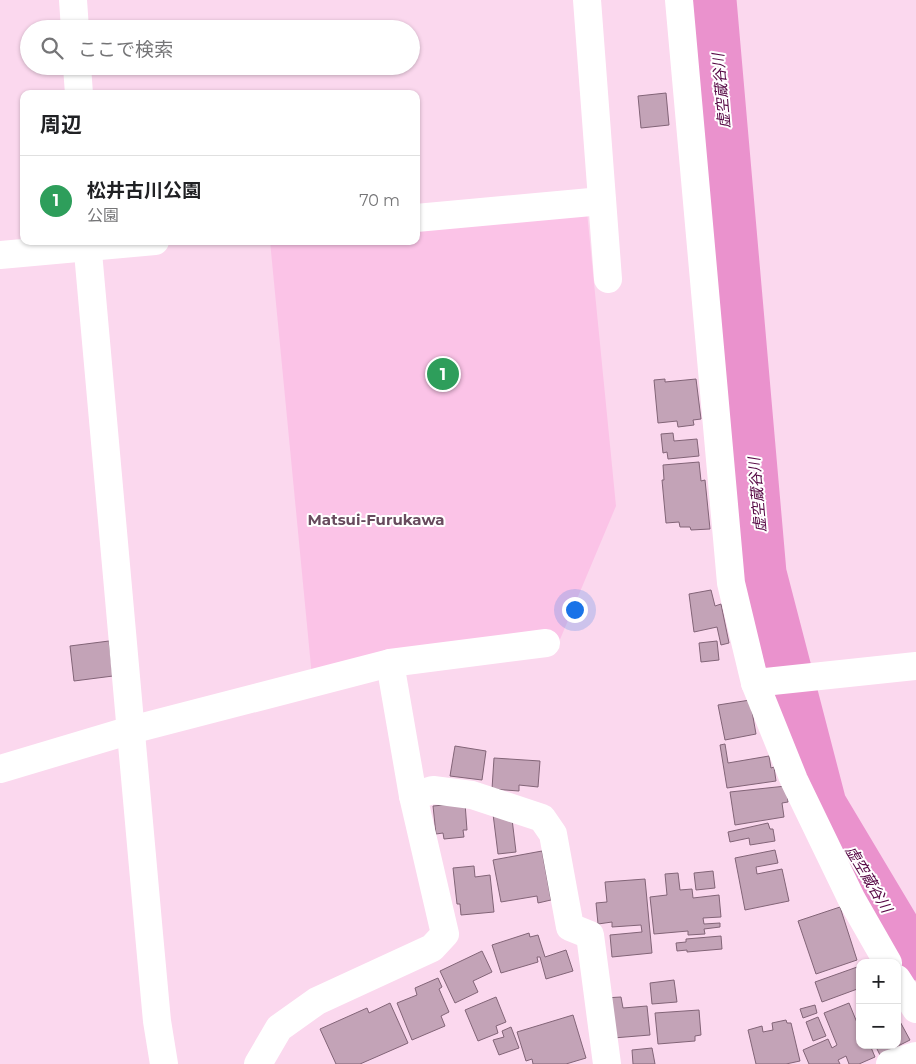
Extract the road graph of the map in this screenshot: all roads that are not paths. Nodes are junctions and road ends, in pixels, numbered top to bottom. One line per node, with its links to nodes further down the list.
1 (73, 0): 4 (street)
2 (587, 0): 7 (street)
3 (679, 0): 16 (street)
4 (74, 20)
5 (77, 75): 6 (street)
6 (78, 90)
7 (602, 201): 8 (street); 12 (street)
8 (420, 218)
9 (79, 245): 11 (street)
10 (87, 245): 17 (street)
11 (0, 255)
12 (608, 279)
13 (546, 643): 14 (street)
14 (390, 663): 17 (street); 19 (street)
15 (916, 666): 16 (street)
16 (755, 683): 20 (street)
17 (131, 730): 18 (street); 24 (street)
18 (0, 769)
19 (413, 796): 25 (street); 26 (street)
20 (886, 959)
21 (901, 985): 22 (street)
22 (916, 1009)
23 (916, 1056): 27 (street)
24 (164, 1064)
25 (258, 1064)
26 (607, 1064)
27 (890, 1064)

